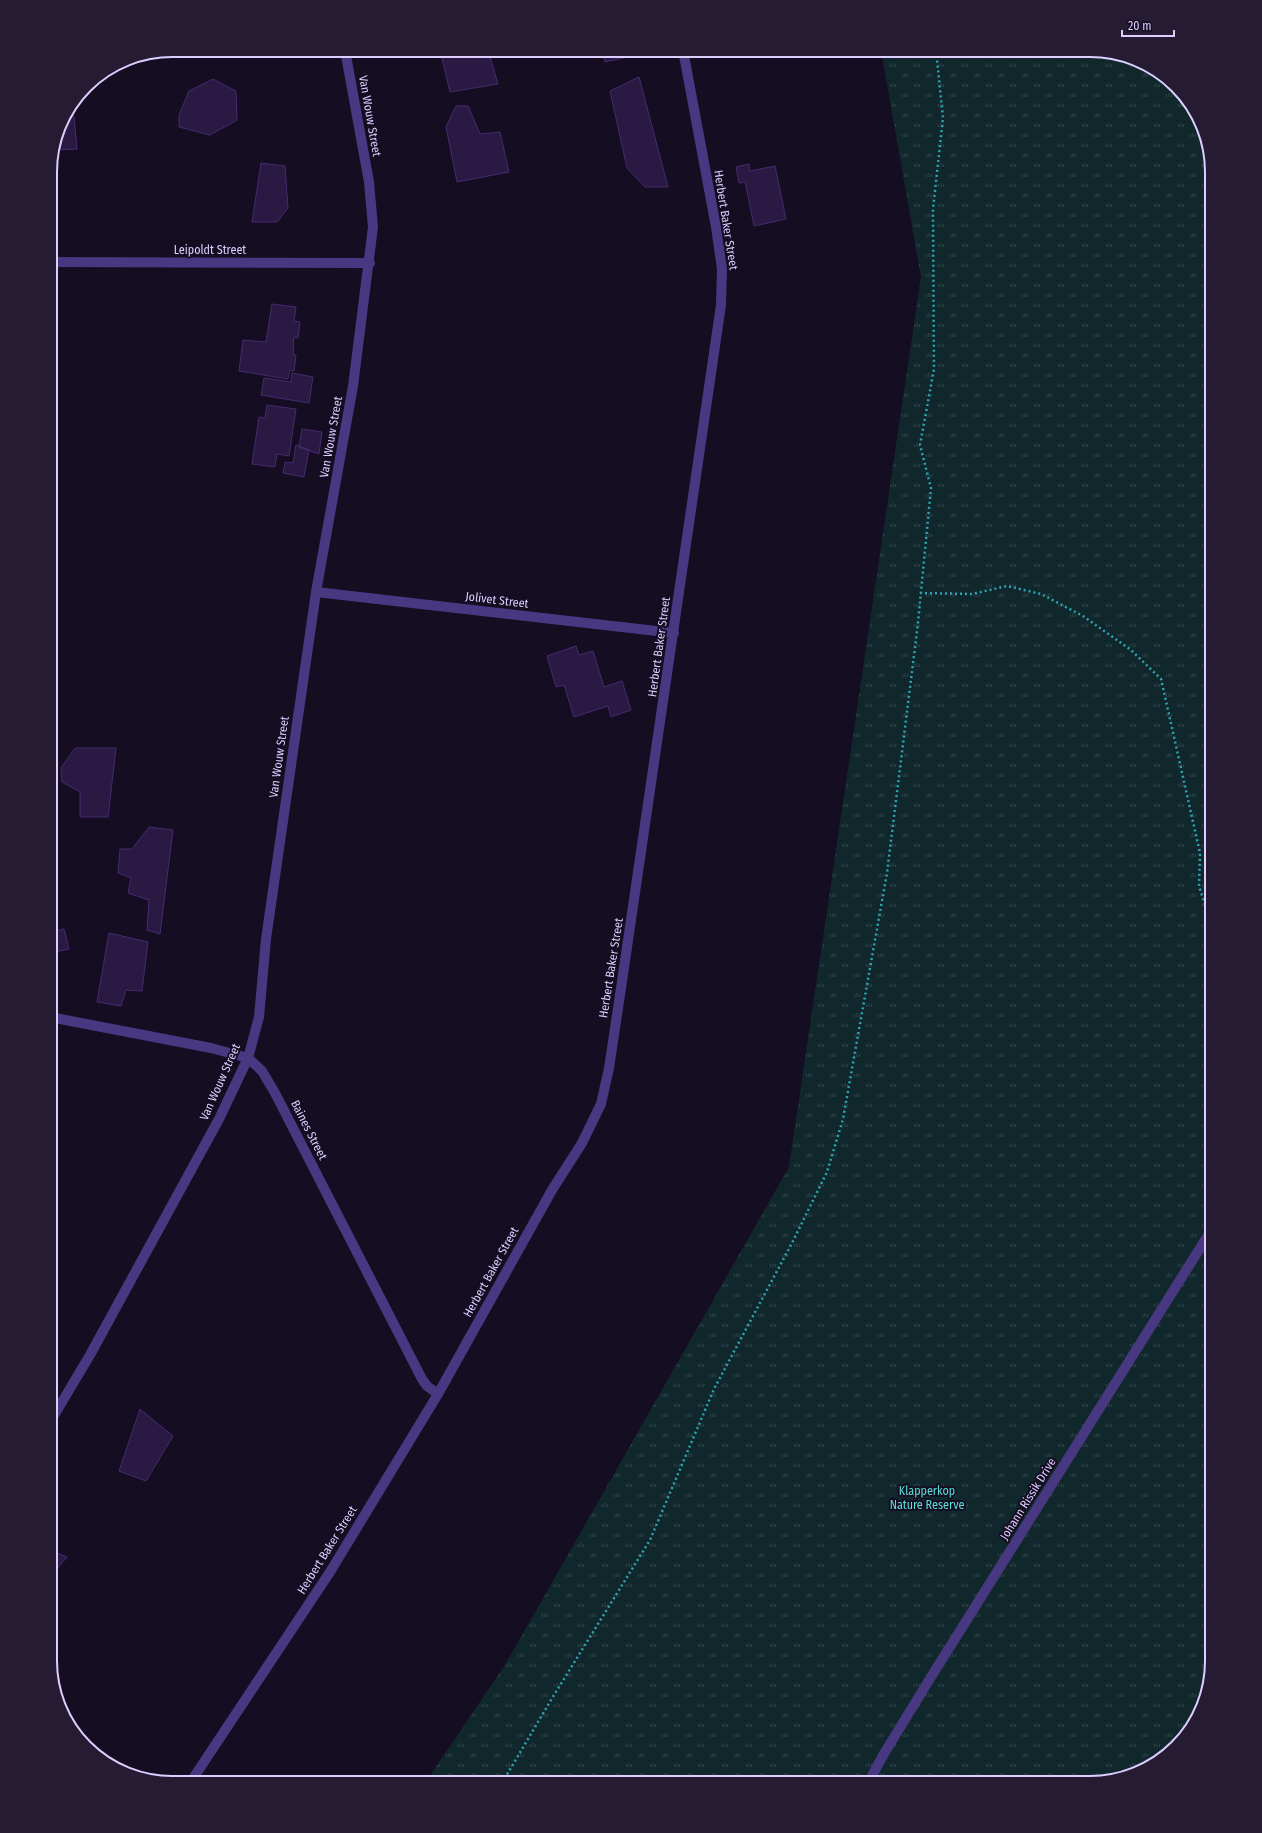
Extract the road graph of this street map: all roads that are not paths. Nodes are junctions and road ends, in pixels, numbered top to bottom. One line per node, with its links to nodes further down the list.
1 (346, 57): 4 (street, Van Wouw Street)
2 (684, 57): 6 (street, Herbert Baker Street)
3 (57, 262): 4 (street, Leipoldt Street)
4 (370, 263): 5 (street, Van Wouw Street)
5 (316, 592): 6 (street, Jolivet Street); 8 (street, Van Wouw Street)
6 (674, 634): 10 (street, Herbert Baker Street)
7 (57, 1018): 8 (street, Baines Street)
8 (248, 1058): 10 (street, Baines Street); 11 (street, Van Wouw Street)
9 (1205, 1240): 13 (street, Johann Rissik Drive)
10 (438, 1394): 12 (street, Herbert Baker Street)
11 (57, 1410)
12 (195, 1776)
13 (872, 1776)

